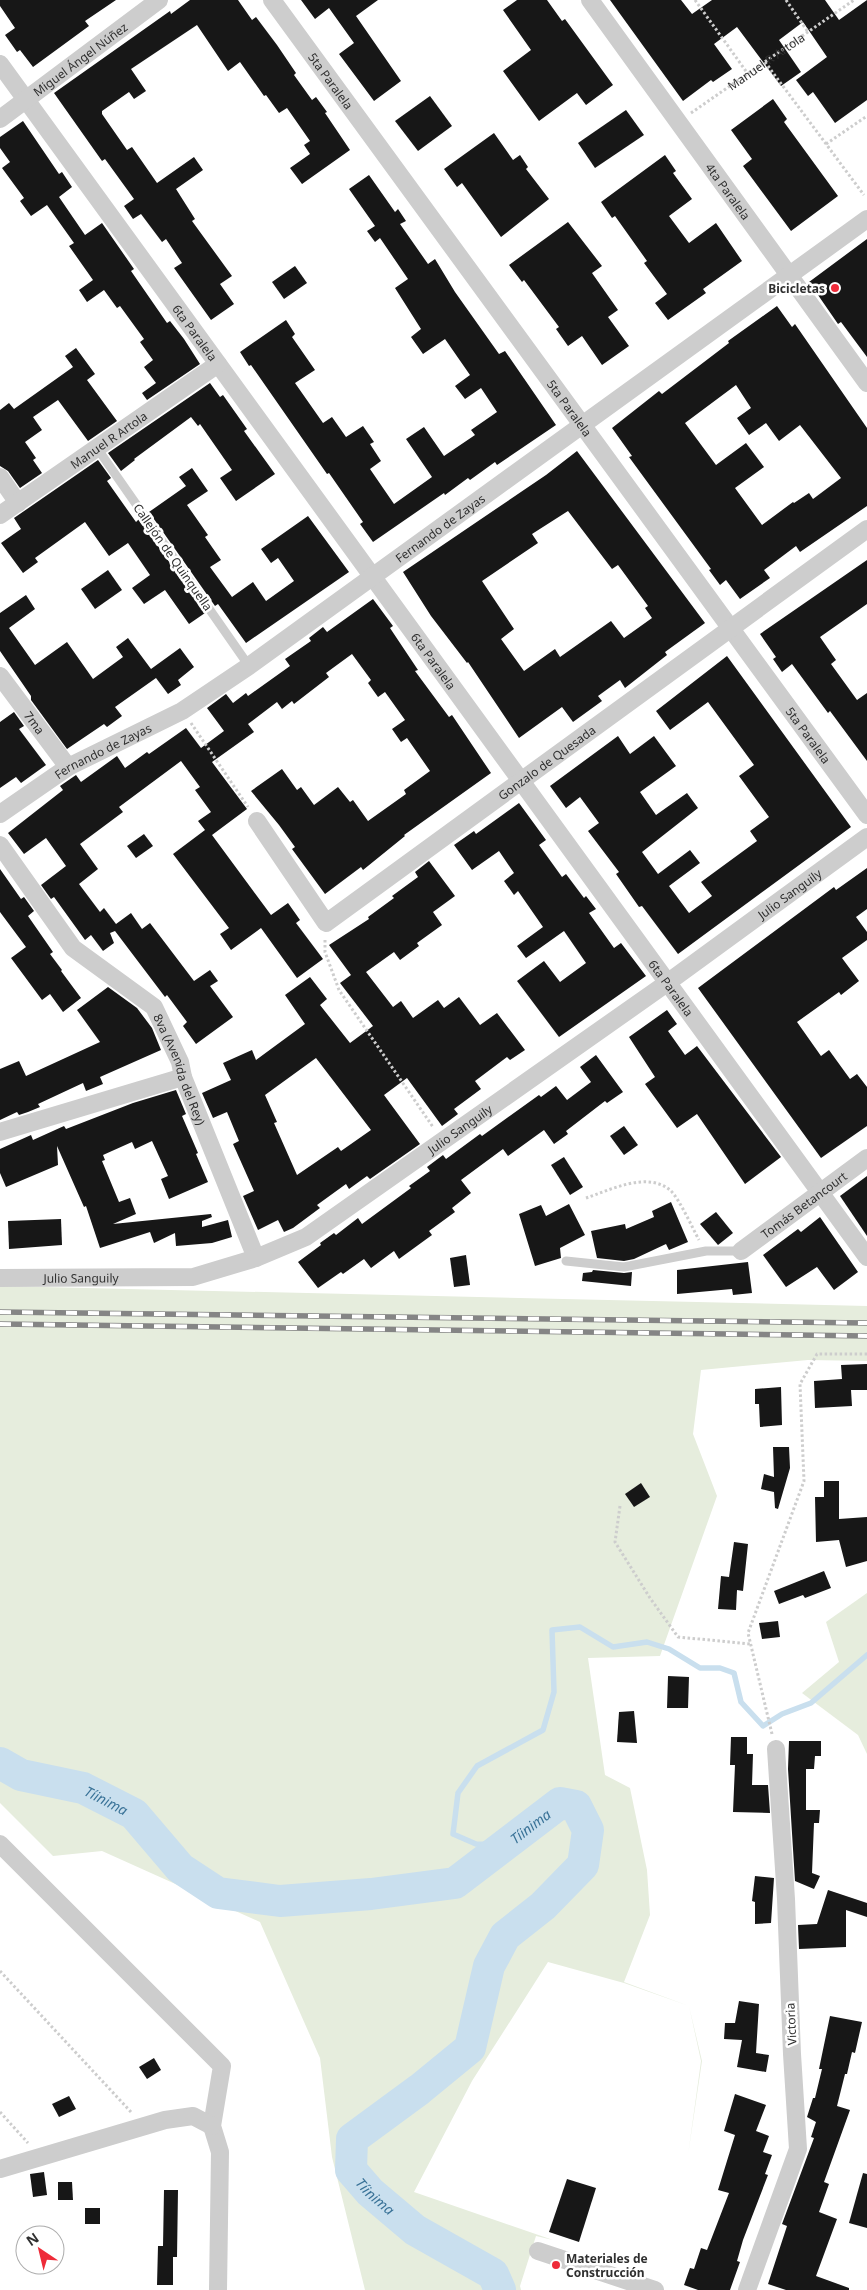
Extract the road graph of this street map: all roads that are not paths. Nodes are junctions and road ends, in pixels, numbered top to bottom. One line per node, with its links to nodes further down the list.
1 (159, 0): 5 (street, Miguel Ángel Núñez)
2 (272, 0): 11 (street, 5ta Paralela)
3 (590, 0): 8 (street, 4ta Paralela)
4 (0, 64): 5 (street, 6ta Paralela)
5 (26, 99): 6 (street, Miguel Ángel Núñez); 9 (street, 6ta Paralela)
6 (0, 119)
7 (867, 218): 8 (street, Fernando de Zayas)
8 (789, 274): 10 (street, 4ta Paralela); 11 (street, Fernando de Zayas)
9 (218, 364): 12 (street, Manuel R Artola); 17 (street, 6ta Paralela)
10 (867, 383)
11 (583, 426): 17 (street, Fernando de Zayas); 18 (street, 5ta Paralela)
12 (97, 448): 14 (street, Manuel R Artola); 19 (lane, Callejón de Quinquella)
13 (0, 477): 14 (street)
14 (18, 503): 15 (street, Manuel R Artola)
15 (0, 515)
16 (867, 529): 18 (street, Gonzalo de Quesada)
17 (372, 577): 19 (street, Fernando de Zayas); 22 (street, 6ta Paralela)
18 (730, 628): 22 (street, Gonzalo de Quesada); 24 (street, 5ta Paralela)
19 (250, 666): 21 (street, Fernando de Zayas)
20 (0, 676): 21 (street, 7ma)
21 (68, 768): 23 (street, Fernando de Zayas)
22 (521, 781): 25 (street, Gonzalo de Quesada); 28 (street, 6ta Paralela)
23 (0, 814)
24 (867, 815)
25 (257, 821)
26 (867, 837): 28 (street, Julio Sanguily)
27 (0, 845): 29 (street, 8va (Avenida del Rey))
28 (667, 983): 32 (street, 6ta Paralela); 34 (street, Julio Sanguily)
29 (183, 1077): 30 (street); 34 (street, 8va (Avenida del Rey))
30 (0, 1132)
31 (867, 1158): 32 (street, Tomás Betancourt)
32 (820, 1193): 33 (street, Tomás Betancourt); 35 (street, 6ta Paralela)
33 (740, 1251): 36 (lane)
34 (256, 1258): 37 (street, Julio Sanguily)
35 (867, 1258)
36 (566, 1261)
37 (0, 1278)
38 (776, 1749): 45 (street, Victoria)
39 (0, 1844): 40 (street)
40 (212, 2126): 41 (street); 43 (street)
41 (0, 2170)
42 (538, 2251): 44 (street)
43 (218, 2290)
44 (654, 2290)
45 (747, 2290)

